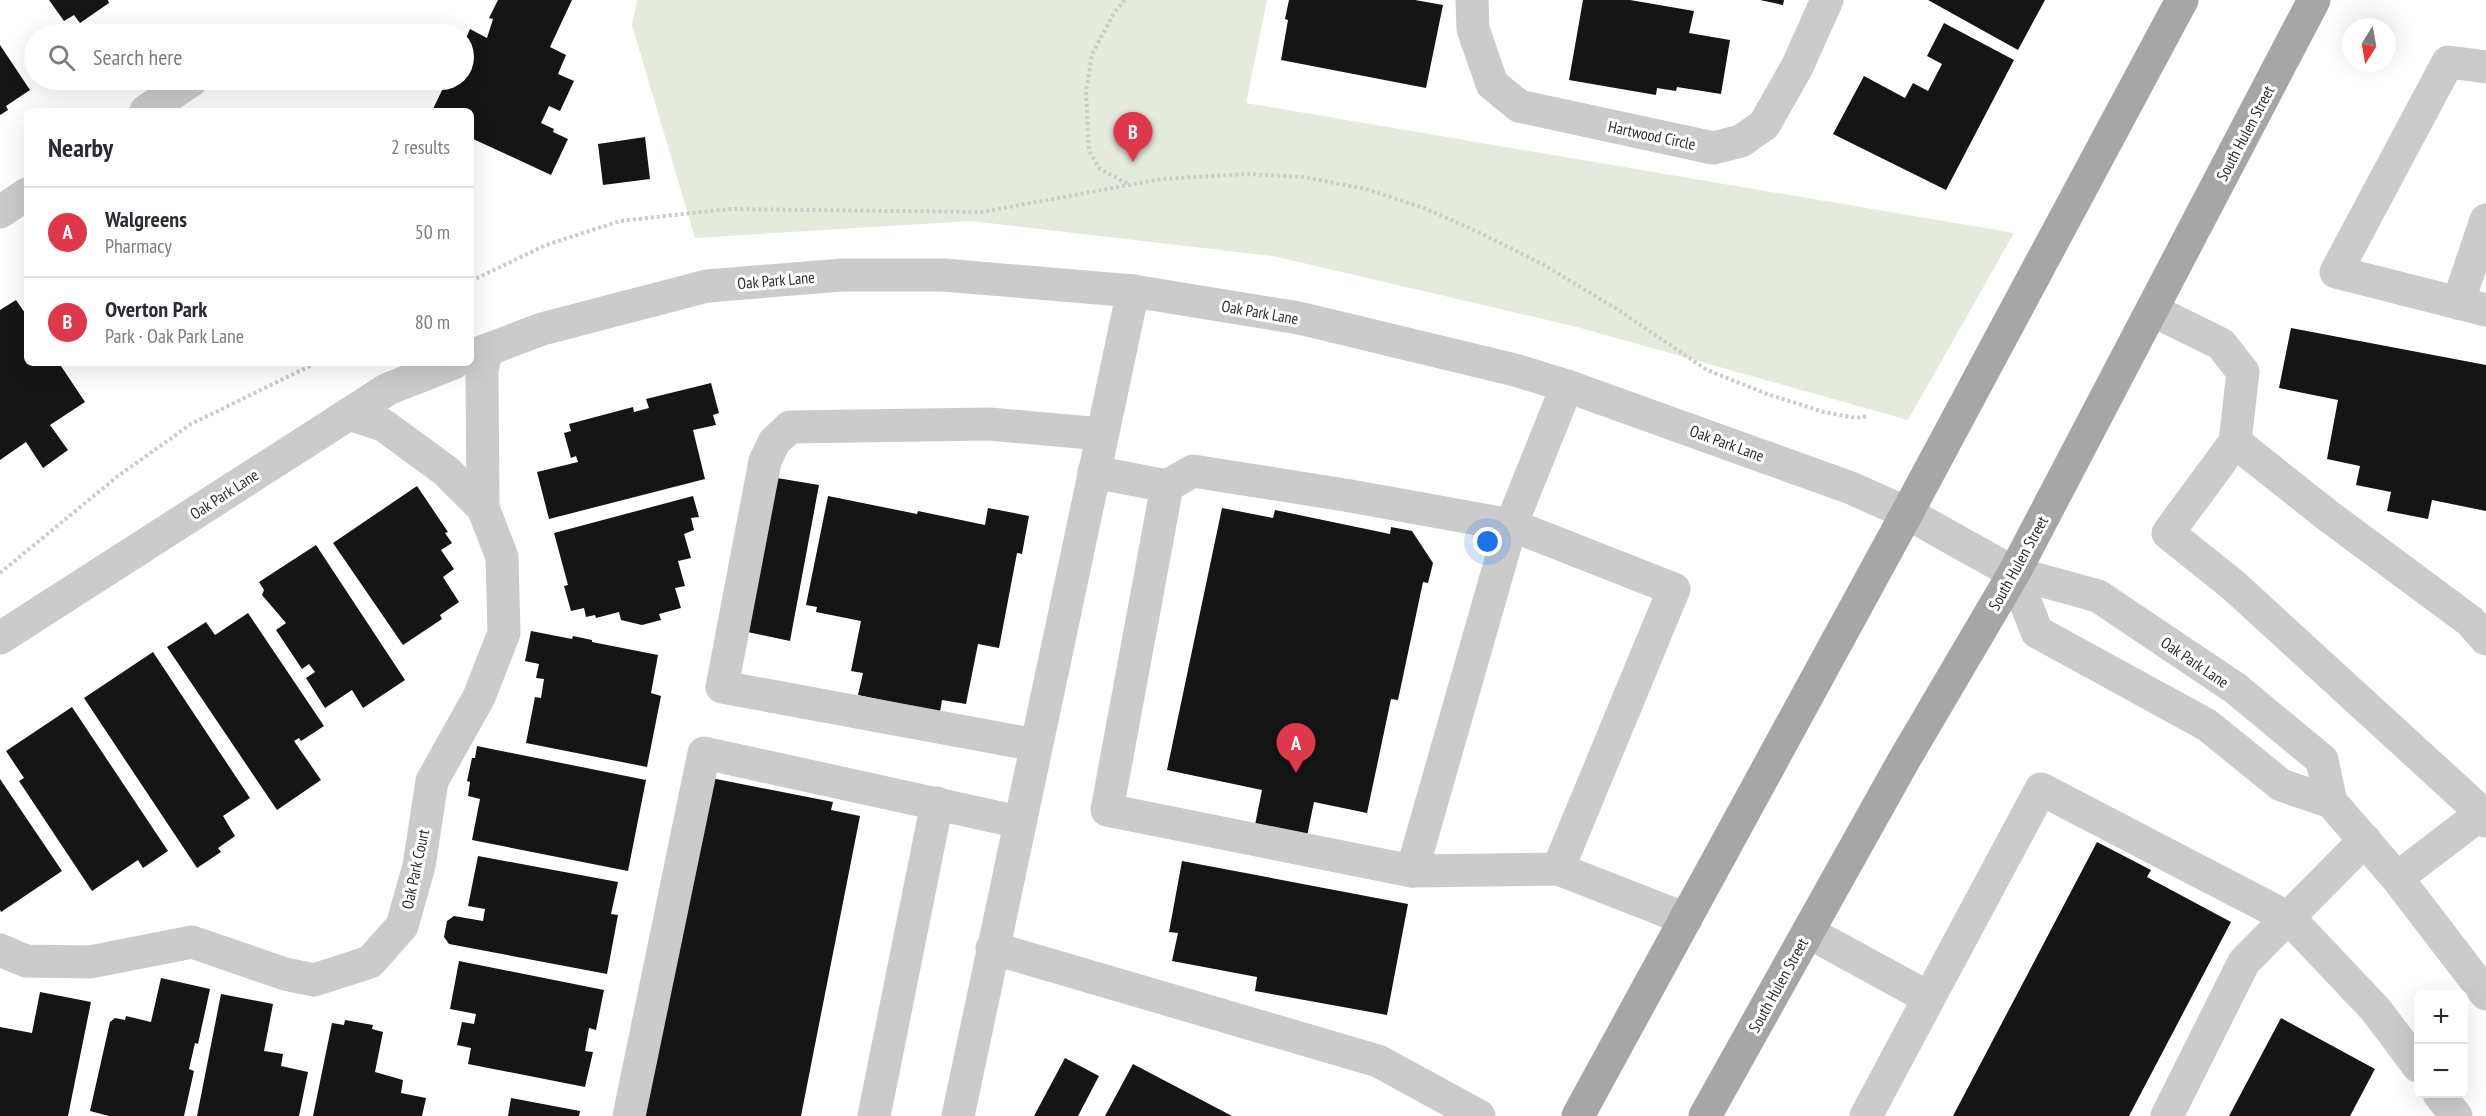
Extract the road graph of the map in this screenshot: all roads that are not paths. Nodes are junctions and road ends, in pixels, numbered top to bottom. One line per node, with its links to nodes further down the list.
1 (1472, 0): 2 (street, Hartwood Circle)
2 (1827, 0)
3 (2182, 0): 23 (main road)
4 (2314, 0): 13 (main road, South Hulen Street)
5 (2486, 68): 12 (street)
6 (177, 90): 7 (street)
7 (150, 108)
8 (24, 196): 9 (street)
9 (0, 212)
10 (2486, 220): 12 (street)
11 (1133, 291): 14 (street, Oak Park Lane); 16 (street, Oak Park Lane); 18 (street)
12 (2472, 307)
13 (2152, 309): 19 (street); 25 (main road, South Hulen Street)
14 (479, 353): 22 (street, Oak Park Court)
15 (446, 366): 17 (street, Oak Park Lane)
16 (1567, 386): 23 (street, Oak Park Lane); 24 (street)
17 (348, 414): 22 (street, Oak Park Court); 26 (street, Oak Park Lane)
18 (1102, 434): 20 (street); 28 (street)
19 (2235, 442): 27 (street); 31 (street)
20 (1094, 472): 21 (street); 28 (street)
21 (1167, 486): 24 (street); 35 (street)
22 (483, 508): 41 (street, Oak Park Court)
23 (1907, 513): 25 (street, Oak Park Lane); 38 (main road)
24 (1511, 525): 34 (street); 35 (street)
25 (2014, 573): 29 (street, Oak Park Lane); 29 (street, Oak Park Lane); 39 (main road, South Hulen Street)
26 (0, 638)
27 (2486, 639)
28 (1036, 745): 32 (street)
29 (2331, 802): 33 (street, Oak Park Lane)
30 (937, 803): 32 (street); 47 (street); 48 (street)
31 (2484, 815): 36 (street)
32 (1019, 822): 40 (street)
33 (2365, 840): 36 (street, Oak Park Lane); 37 (street)
34 (1558, 869): 35 (street); 38 (street)
35 (1412, 872)
36 (2397, 878): 42 (street, Oak Park Lane)
37 (2289, 918): 43 (street); 44 (street); 54 (street)
38 (1686, 919): 51 (main road)
39 (1808, 932): 43 (street); 52 (main road, South Hulen Street)
40 (992, 948): 46 (street); 49 (street)
41 (0, 950)
42 (2486, 994)
43 (1929, 998): 53 (street)
44 (2414, 1061)
45 (2442, 1098): 55 (street)
46 (1430, 1104): 50 (street)
47 (629, 1116)
48 (874, 1116)
49 (958, 1116)
50 (1479, 1116)
51 (1578, 1116)
52 (1705, 1116)
53 (1866, 1116)
54 (2167, 1116)
55 (2456, 1116)

